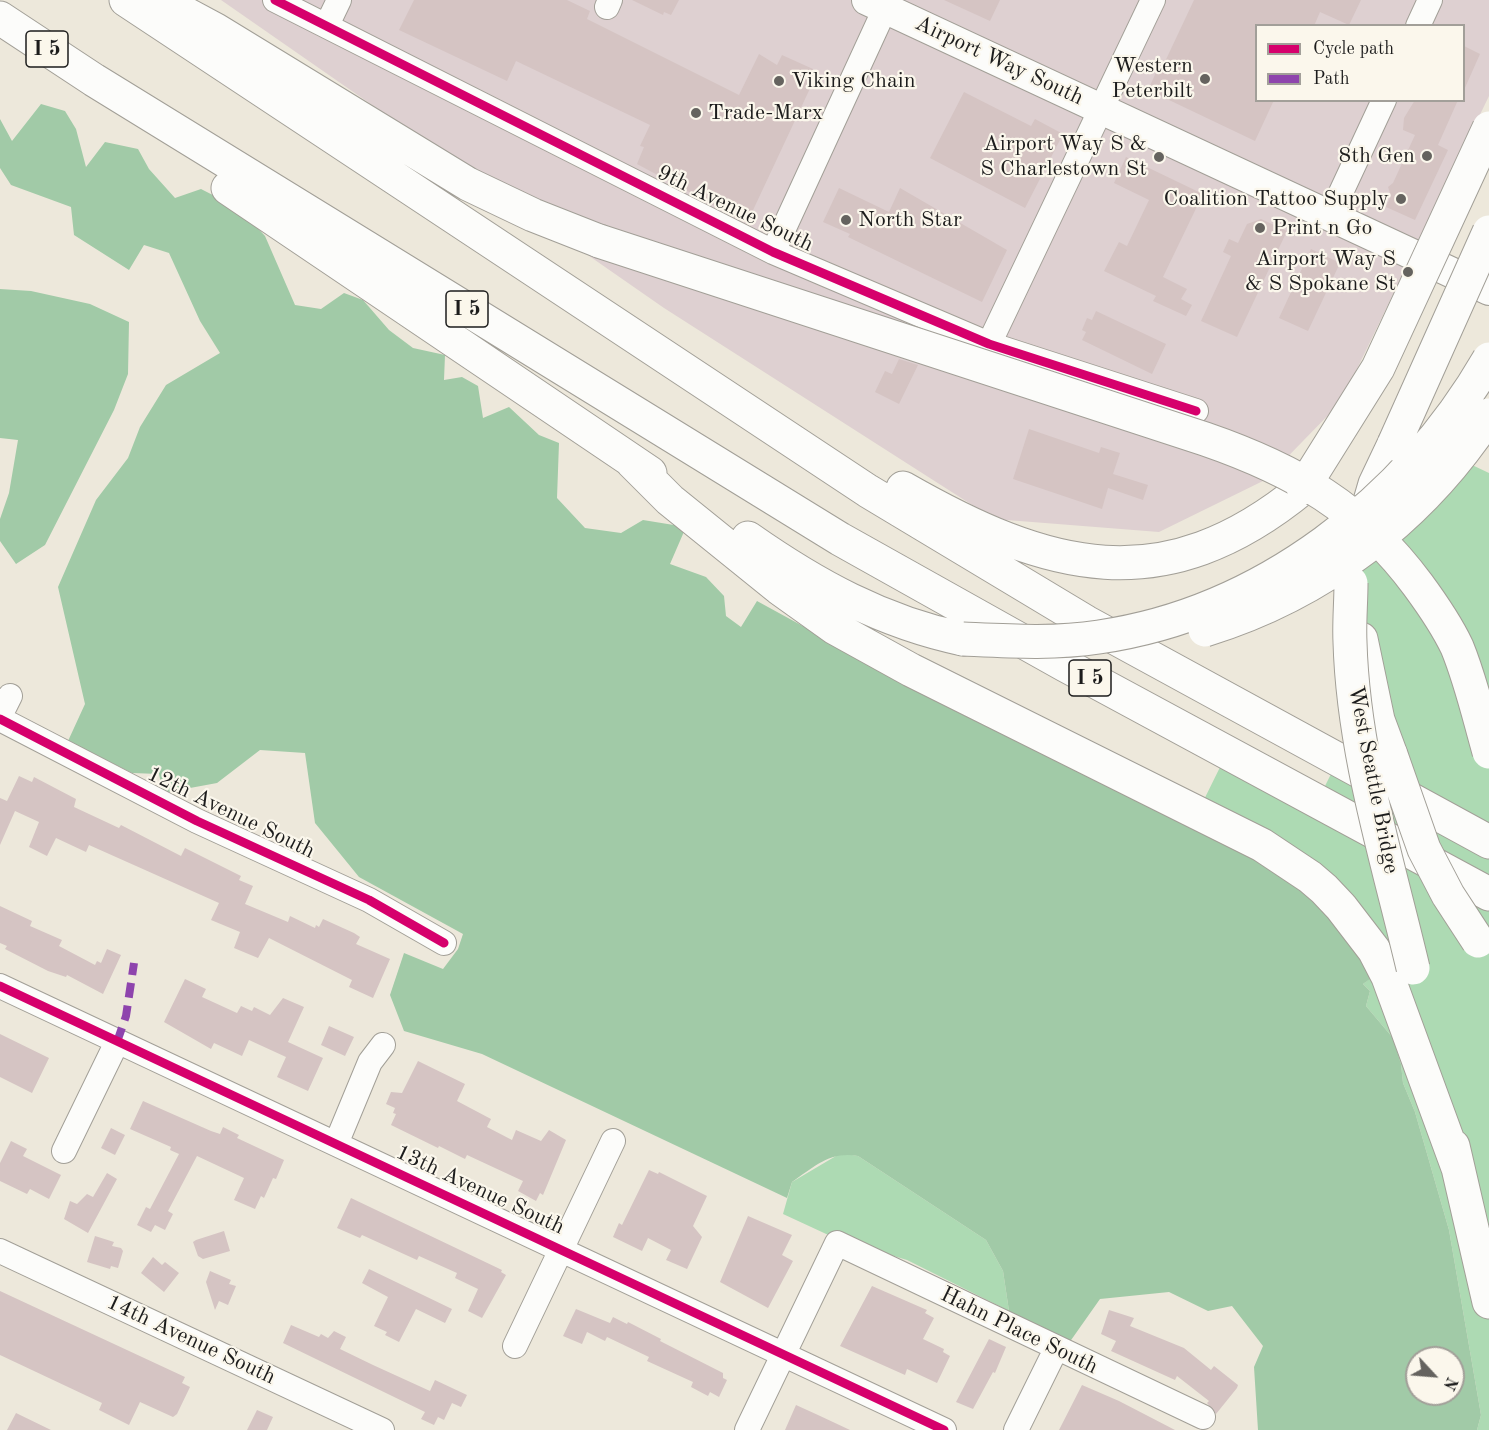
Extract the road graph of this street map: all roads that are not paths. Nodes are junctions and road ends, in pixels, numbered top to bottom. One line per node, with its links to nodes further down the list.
1 (126, 0): 26 (highway)
2 (160, 0): 32 (highway, bridge)
3 (275, 0): 10 (street, 9th Avenue South)
4 (339, 0): 10 (street)
5 (1153, 0): 13 (street)
6 (1430, 0): 9 (street)
7 (880, 3): 13 (main road, Airport Way South); 18 (street)
8 (0, 18): 11 (highway, I 5)
9 (1419, 24)
10 (327, 25): 18 (street, 9th Avenue South)
11 (94, 80): 28 (highway); 34 (highway, I 5, bridge)
12 (1383, 102): 16 (street)
13 (1103, 110): 16 (main road, Airport Way South); 21 (street)
14 (1489, 128): 27 (highway, bridge)
15 (1489, 181): 27 (highway, bridge)
16 (1330, 216): 20 (main road, Airport Way South)
17 (1489, 232): 25 (highway, West Seattle Bridge, bridge)
18 (773, 252): 21 (street, 9th Avenue South)
19 (1489, 279): 25 (highway, bridge)
20 (1489, 290)
21 (989, 344): 23 (street, 9th Avenue South)
22 (1489, 359): 30 (highway, bridge)
23 (1196, 411)
24 (1489, 415): 30 (highway, bridge)
25 (1394, 444): 29 (highway, West Seattle Bridge, bridge)
26 (873, 482): 27 (highway); 33 (highway, I 5)
27 (1303, 488)
28 (786, 578): 30 (highway); 43 (highway)
29 (1351, 583): 36 (highway, bridge); 43 (highway, West Seattle Bridge, bridge)
30 (963, 639)
31 (3, 711): 35 (street, 12th Avenue South)
32 (1489, 752)
33 (1489, 842)
34 (1489, 894)
35 (444, 943)
36 (1484, 947)
37 (0, 986): 38 (street, 13th Avenue South)
38 (117, 1041): 41 (street, 13th Avenue South); 42 (street)
39 (383, 1046): 41 (street)
40 (613, 1141): 44 (street)
41 (336, 1144): 44 (street, 13th Avenue South)
42 (64, 1151)
43 (1458, 1168): 46 (highway)
44 (562, 1250): 47 (street); 49 (street, 13th Avenue South)
45 (0, 1251): 51 (street, 14th Avenue South)
46 (1489, 1302)
47 (515, 1346)
48 (1056, 1349): 49 (street, Hahn Place South); 50 (street, Hahn Place South); 54 (street)
49 (782, 1356): 52 (street); 53 (street, 13th Avenue South)
50 (1203, 1417)
51 (382, 1430)
52 (747, 1430)
53 (944, 1430)
54 (1016, 1430)

